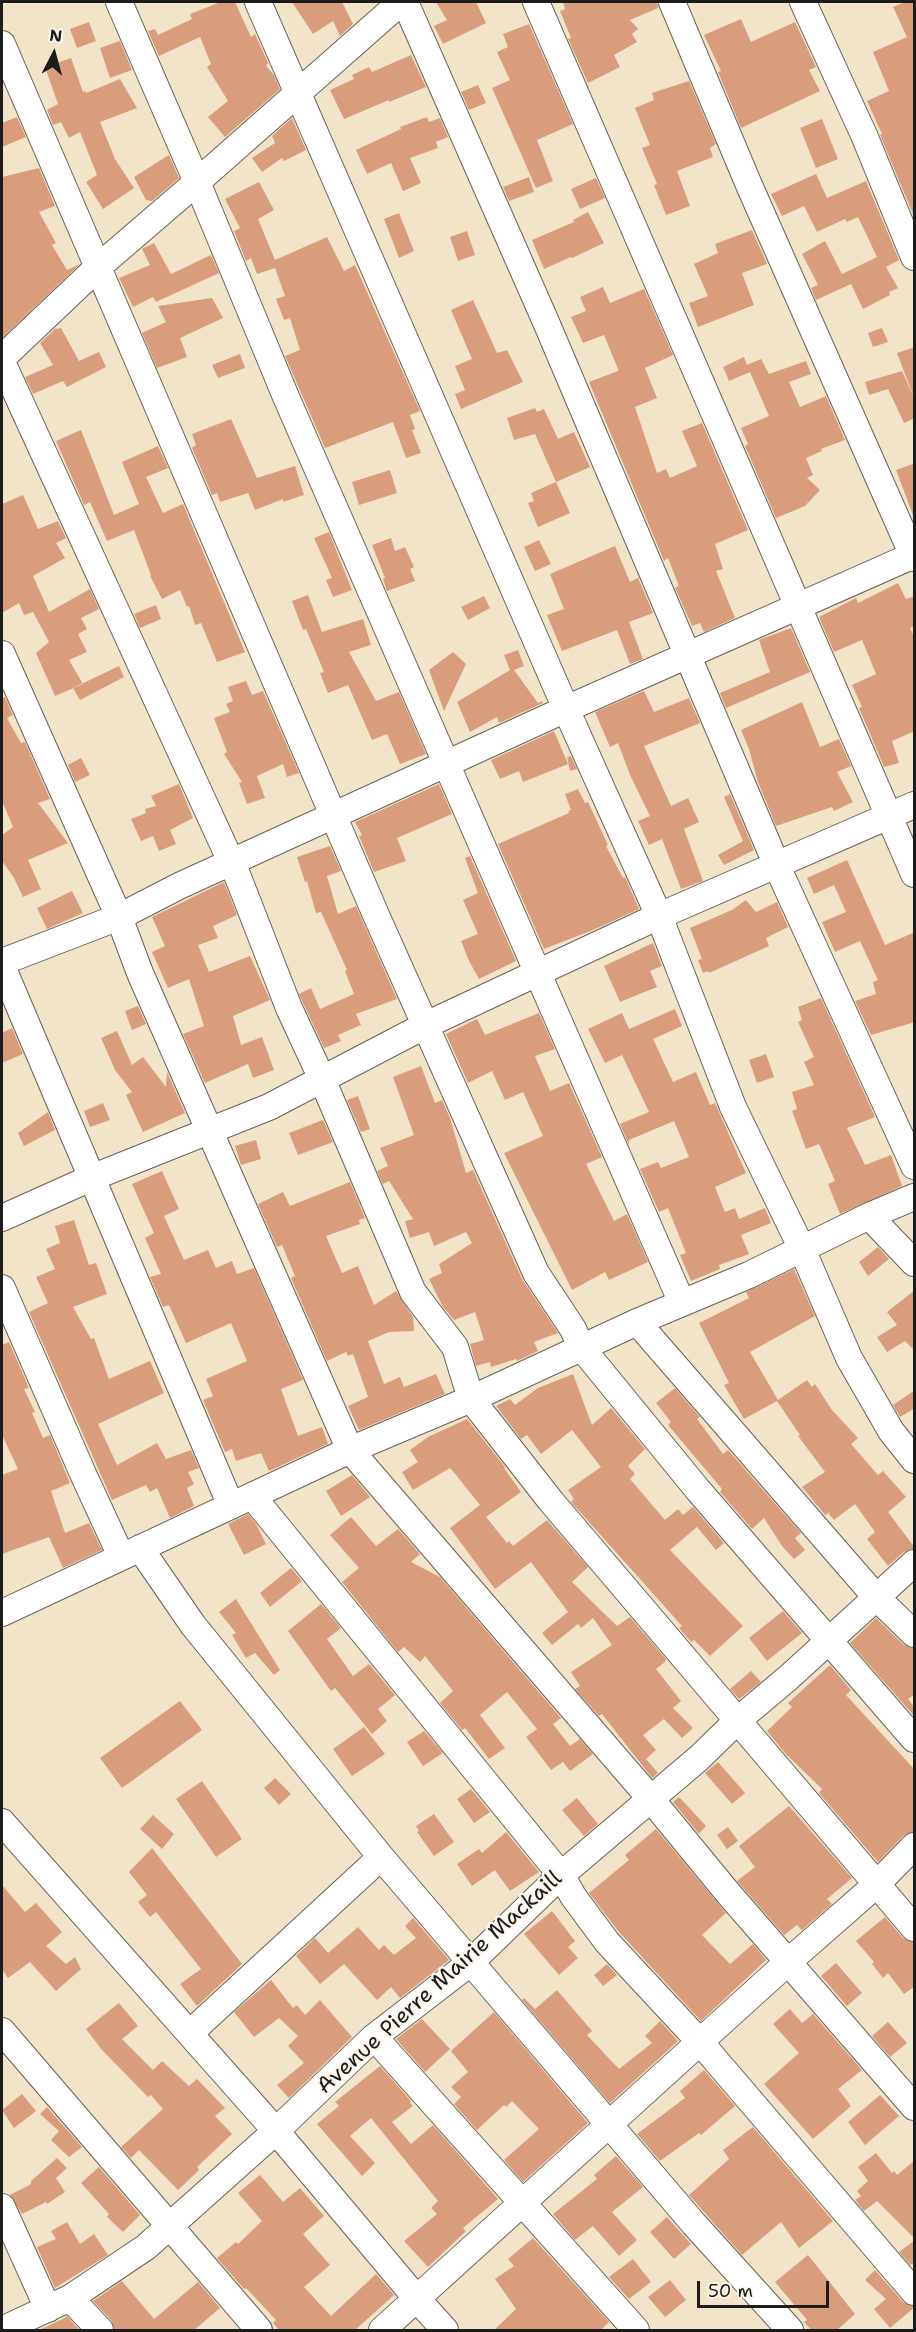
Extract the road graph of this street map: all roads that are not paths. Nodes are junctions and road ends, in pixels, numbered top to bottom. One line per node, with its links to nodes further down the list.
1 (119, 2): 9 (street)
2 (258, 2): 8 (street)
3 (403, 2): 8 (street); 16 (street)
4 (536, 2): 14 (street)
5 (672, 2): 13 (street)
6 (803, 2): 10 (street)
7 (2, 44): 11 (street)
8 (297, 92): 9 (street); 17 (street)
9 (197, 182): 11 (street); 18 (street)
10 (915, 257)
11 (97, 268): 12 (street); 20 (street)
12 (2, 360): 22 (street)
13 (914, 556): 14 (street)
14 (800, 607): 16 (street); 21 (street)
15 (2, 654): 26 (street)
16 (688, 657): 17 (street); 23 (street)
17 (566, 709): 18 (street); 25 (street)
18 (448, 765): 20 (street); 28 (street)
19 (915, 805): 21 (street)
20 (334, 816): 22 (street); 29 (street)
21 (889, 816): 23 (street); 24 (street)
22 (231, 862): 26 (street); 30 (street)
23 (777, 866): 25 (street); 32 (street)
24 (915, 874)
25 (659, 916): 28 (street); 37 (street)
26 (118, 917): 27 (street); 31 (street)
27 (2, 964): 33 (street)
28 (537, 974): 29 (street); 40 (street)
29 (426, 1025): 30 (street); 42 (street)
30 (322, 1080): 31 (street); 43 (street)
31 (210, 1129): 33 (street); 44 (street)
32 (915, 1166)
33 (91, 1179): 36 (street); 46 (street)
34 (915, 1197): 35 (street)
35 (869, 1216): 37 (street); 38 (street)
36 (2, 1218)
37 (802, 1249): 40 (street); 45 (street)
38 (915, 1263)
39 (2, 1288): 47 (street)
40 (682, 1303): 41 (street)
41 (637, 1322): 42 (street); 49 (street)
42 (581, 1347): 43 (street); 52 (street)
43 (471, 1399): 44 (street); 53 (street)
44 (350, 1450): 46 (street); 55 (street)
45 (915, 1460)
46 (242, 1502): 47 (street); 59 (street)
47 (131, 1552): 50 (street); 58 (street)
48 (915, 1563): 49 (street, Avenue Pierre Mairie Mackaill)
49 (876, 1597): 51 (street); 52 (street, Avenue Pierre Mairie Mackaill)
50 (3, 1606)
51 (915, 1634)
52 (828, 1641): 53 (street, Avenue Pierre Mairie Mackaill); 54 (street)
53 (738, 1720): 55 (street, Avenue Pierre Mairie Mackaill); 60 (street)
54 (915, 1739)
55 (651, 1798): 59 (street, Avenue Pierre Mairie Mackaill); 62 (street)
56 (2, 1822): 65 (street)
57 (915, 1846): 60 (street)
58 (381, 1857): 63 (street); 65 (street)
59 (561, 1875): 63 (street, Avenue Pierre Mairie Mackaill); 67 (street)
60 (877, 1884): 61 (street); 62 (street)
61 (915, 1928)
62 (788, 1962): 67 (street); 68 (street)
63 (470, 1963): 66 (street, Avenue Pierre Mairie Mackaill); 69 (street)
64 (2, 2031): 73 (street)
65 (190, 2034): 70 (street)
66 (374, 2037): 70 (street, Avenue Pierre Mairie Mackaill); 71 (street)
67 (700, 2042): 69 (street); 74 (street)
68 (915, 2107)
69 (610, 2125): 71 (street); 83 (street)
70 (276, 2131): 73 (street, Avenue Pierre Mairie Mackaill); 75 (street)
71 (524, 2203): 75 (street); 82 (street)
72 (2, 2207): 76 (street)
73 (171, 2226): 76 (street, Avenue Pierre Mairie Mackaill); 79 (street)
74 (915, 2292)
75 (417, 2299): 80 (street); 81 (street)
76 (59, 2303): 77 (street, Avenue Pierre Mairie Mackaill); 78 (street)
77 (2, 2331)
78 (100, 2331)
79 (259, 2331)
80 (382, 2331)
81 (446, 2331)
82 (636, 2331)
83 (790, 2331)

